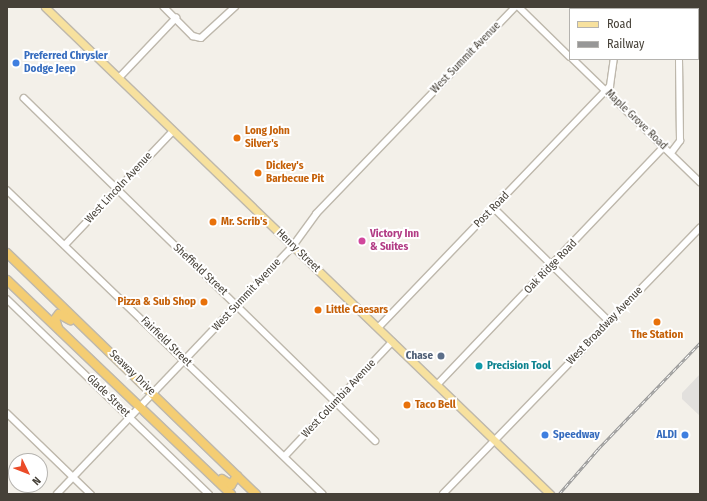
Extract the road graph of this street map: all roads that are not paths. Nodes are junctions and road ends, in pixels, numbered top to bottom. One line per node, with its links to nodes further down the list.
1 (45, 7): 11 (main road, Henry Street)
2 (164, 7): 6 (street)
3 (235, 7): 6 (street)
4 (515, 7): 23 (street, West Summit Avenue)
5 (518, 7): 7 (street)
6 (176, 18): 11 (street)
7 (569, 56)
8 (573, 60): 12 (street, Maple Grove Road)
9 (614, 60): 12 (street)
10 (679, 60): 16 (street)
11 (118, 78): 14 (main road, Henry Street)
12 (606, 91): 15 (street, Maple Grove Road); 20 (street, Post Road)
13 (24, 98): 19 (street, Sheffield Street)
14 (173, 130): 19 (street, West Lincoln Avenue); 23 (main road, Henry Street)
15 (664, 148): 16 (street, Maple Grove Road); 25 (street, Oak Ridge Road)
16 (670, 153): 17 (street, Maple Grove Road)
17 (700, 182)
18 (7, 190): 22 (street, Fairfield Street)
19 (118, 190): 22 (street, West Lincoln Avenue); 28 (street, Sheffield Street)
20 (494, 208): 25 (street); 30 (street, Post Road)
21 (700, 228): 29 (street, West Broadway Avenue)
22 (65, 245): 33 (street, Fairfield Street)
23 (293, 246): 28 (street, West Summit Avenue); 30 (main road, Henry Street)
24 (7, 253): 34 (highway, Seaway Drive)
25 (552, 266): 29 (street); 35 (street, Oak Ridge Road)
26 (7, 280): 31 (highway, Seaway Drive)
27 (8, 302): 40 (street, Glade Street)
28 (238, 305): 33 (street, West Summit Avenue); 37 (street, Sheffield Street)
29 (609, 321): 41 (street, West Broadway Avenue)
30 (378, 328): 32 (main road, Henry Street)
31 (58, 329): 34 (highway); 38 (highway, Seaway Drive)
32 (392, 342): 35 (main road, Henry Street); 37 (street, West Columbia Avenue)
33 (185, 360): 36 (street, West Summit Avenue); 43 (street, Fairfield Street)
34 (140, 381): 36 (highway, Seaway Drive)
35 (437, 385): 41 (main road, Henry Street)
36 (153, 394): 38 (street, West Summit Avenue); 44 (highway, Seaway Drive)
37 (338, 401): 42 (street, Sheffield Street); 43 (street, West Columbia Avenue)
38 (141, 406): 40 (street, West Summit Avenue); 44 (highway); 49 (highway, Seaway Drive)
39 (7, 413): 45 (street)
40 (130, 418): 45 (street, West Summit Avenue); 48 (street, Glade Street)
41 (494, 440): 52 (street, West Broadway Avenue); 53 (main road, Henry Street)
42 (376, 441)
43 (286, 455): 51 (street, Fairfield Street)
44 (238, 476): 50 (highway, Seaway Drive)
45 (73, 477): 46 (street, West Summit Avenue); 47 (street)
46 (57, 494)
47 (91, 494)
48 (209, 494)
49 (231, 494)
50 (256, 494)
51 (324, 494)
52 (443, 494)
53 (550, 494)

